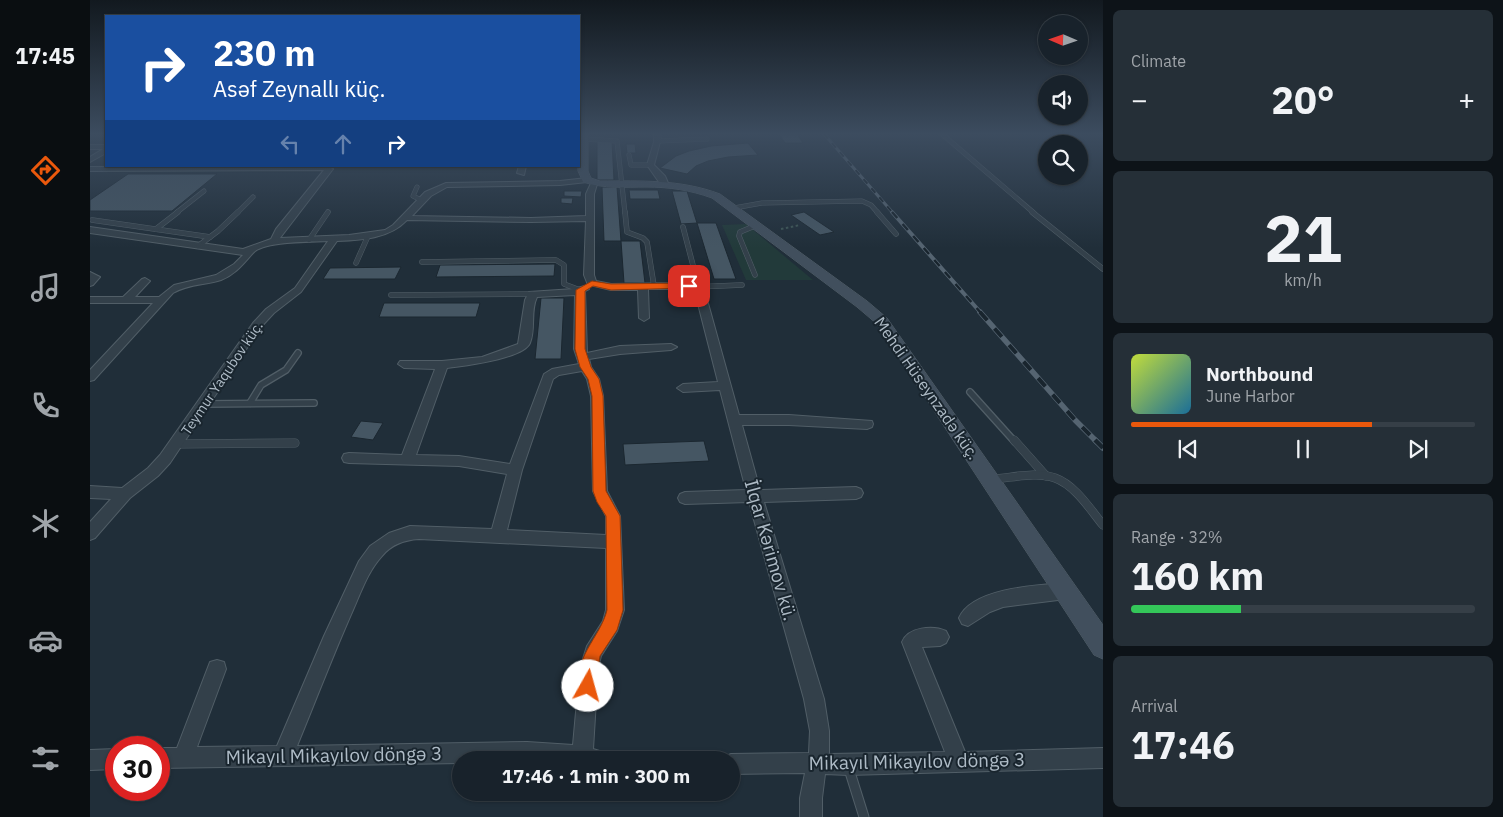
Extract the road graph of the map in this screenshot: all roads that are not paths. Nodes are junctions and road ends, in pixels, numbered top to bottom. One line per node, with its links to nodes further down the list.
1 (326, 172): 26 (street)
2 (584, 172): 6 (main road)
3 (620, 172): 8 (lane)
4 (657, 172): 7 (street)
5 (985, 172): 31 (lane)
6 (591, 182): 8 (main road, Mehdi Hüseynzadə küç.); 12 (street); 16 (street)
7 (664, 183): 8 (main road, Mehdi Hüseynzadə küç.); 13 (main road, Mehdi Hüseynzadə küç.)
8 (621, 184): 38 (lane)
9 (417, 187): 12 (lane)
10 (204, 191): 19 (lane)
11 (253, 197): 23 (lane)
12 (421, 200): 15 (street)
13 (734, 208): 20 (main road, Mehdi Hüseynzadə küç.); 21 (lane)
14 (328, 212): 25 (lane)
15 (405, 218): 16 (street); 22 (street)
16 (589, 218): 39 (street)
17 (91, 225): 19 (lane); 27 (street)
18 (683, 227): 40 (lane)
19 (156, 229): 23 (lane)
20 (762, 229): 33 (lane); 67 (main road, Mehdi Hüseynzadə küç.)
21 (896, 234)
22 (368, 236): 24 (street); 30 (lane)
23 (210, 237): 27 (lane)
24 (334, 239): 25 (street); 58 (street, Teymur Yaqubov küç.)
25 (309, 240): 26 (street)
26 (274, 241): 28 (street)
27 (198, 246): 28 (street)
28 (249, 251): 45 (street)
29 (422, 262): 39 (lane)
30 (356, 263)
31 (1103, 269)
32 (90, 275): 35 (street)
33 (755, 275)
34 (145, 281): 44 (street)
35 (90, 283)
36 (742, 285): 40 (lane)
37 (643, 286): 38 (street); 39 (street); 46 (street)
38 (654, 286): 40 (street)
39 (586, 287): 41 (street); 49 (street)
40 (694, 287): 53 (street, İlqar Kərimov kü.)
41 (534, 294): 42 (lane); 51 (street)
42 (390, 295)
43 (90, 300): 44 (street)
44 (126, 300): 45 (street)
45 (161, 300): 52 (street)
46 (644, 318)
47 (670, 347): 49 (street)
48 (298, 353): 56 (lane)
49 (583, 362): 65 (street); 76 (street)
50 (404, 364): 51 (street)
51 (442, 365): 64 (street)
52 (90, 377)
53 (725, 386): 54 (street); 59 (street, İlqar Kərimov kü.)
54 (684, 388)
55 (970, 392): 66 (lane)
56 (250, 403): 57 (lane); 58 (lane)
57 (314, 403)
58 (204, 404): 62 (street, Teymur Yaqubov küç.)
59 (734, 420): 60 (street); 71 (street, İlqar Kərimov kü.)
60 (867, 424)
61 (295, 443): 62 (lane)
62 (177, 444): 70 (street, Teymur Yaqubov küç.)
63 (348, 458): 64 (street)
64 (407, 460): 65 (street)
65 (515, 470): 75 (street)
66 (1046, 476): 67 (lane); 73 (lane)
67 (990, 479): 77 (main road, Mehdi Hüseynzadə küç.)
68 (90, 492): 70 (street)
69 (856, 493): 71 (street)
70 (125, 494): 74 (street, Teymur Yaqubov küç.)
71 (755, 497): 72 (street); 92 (street, İlqar Kərimov kü.)
72 (685, 498)
73 (1103, 525)
74 (90, 533)
75 (498, 536): 76 (street); 84 (street)
76 (613, 542): 82 (street)
77 (1066, 591): 78 (street); 80 (main road, Mehdi Hüseynzadə küç.)
78 (968, 618)
79 (940, 637): 90 (street)
80 (1103, 646)
81 (217, 669): 85 (street)
82 (590, 751)
83 (452, 753): 84 (street, Mikayıl Mikayılov döngə 3)
84 (283, 756): 85 (street, Mikayıl Mikayılov döngə 3)
85 (183, 757): 86 (street, Mikayıl Mikayılov döngə 3)
86 (170, 758)
87 (1103, 758): 90 (street, Mikayıl Mikayılov döngə 3)
88 (105, 759): 89 (street)
89 (90, 760)
90 (959, 761): 93 (street, Mikayıl Mikayılov döngə 3)
91 (740, 764): 92 (street, Mikayıl Mikayılov döngə 3)
92 (815, 764): 93 (street, Mikayıl Mikayılov döngə 3); 94 (street, İlqar Kərimov kü.)
93 (848, 765): 95 (lane)
94 (811, 817)
95 (864, 817)

